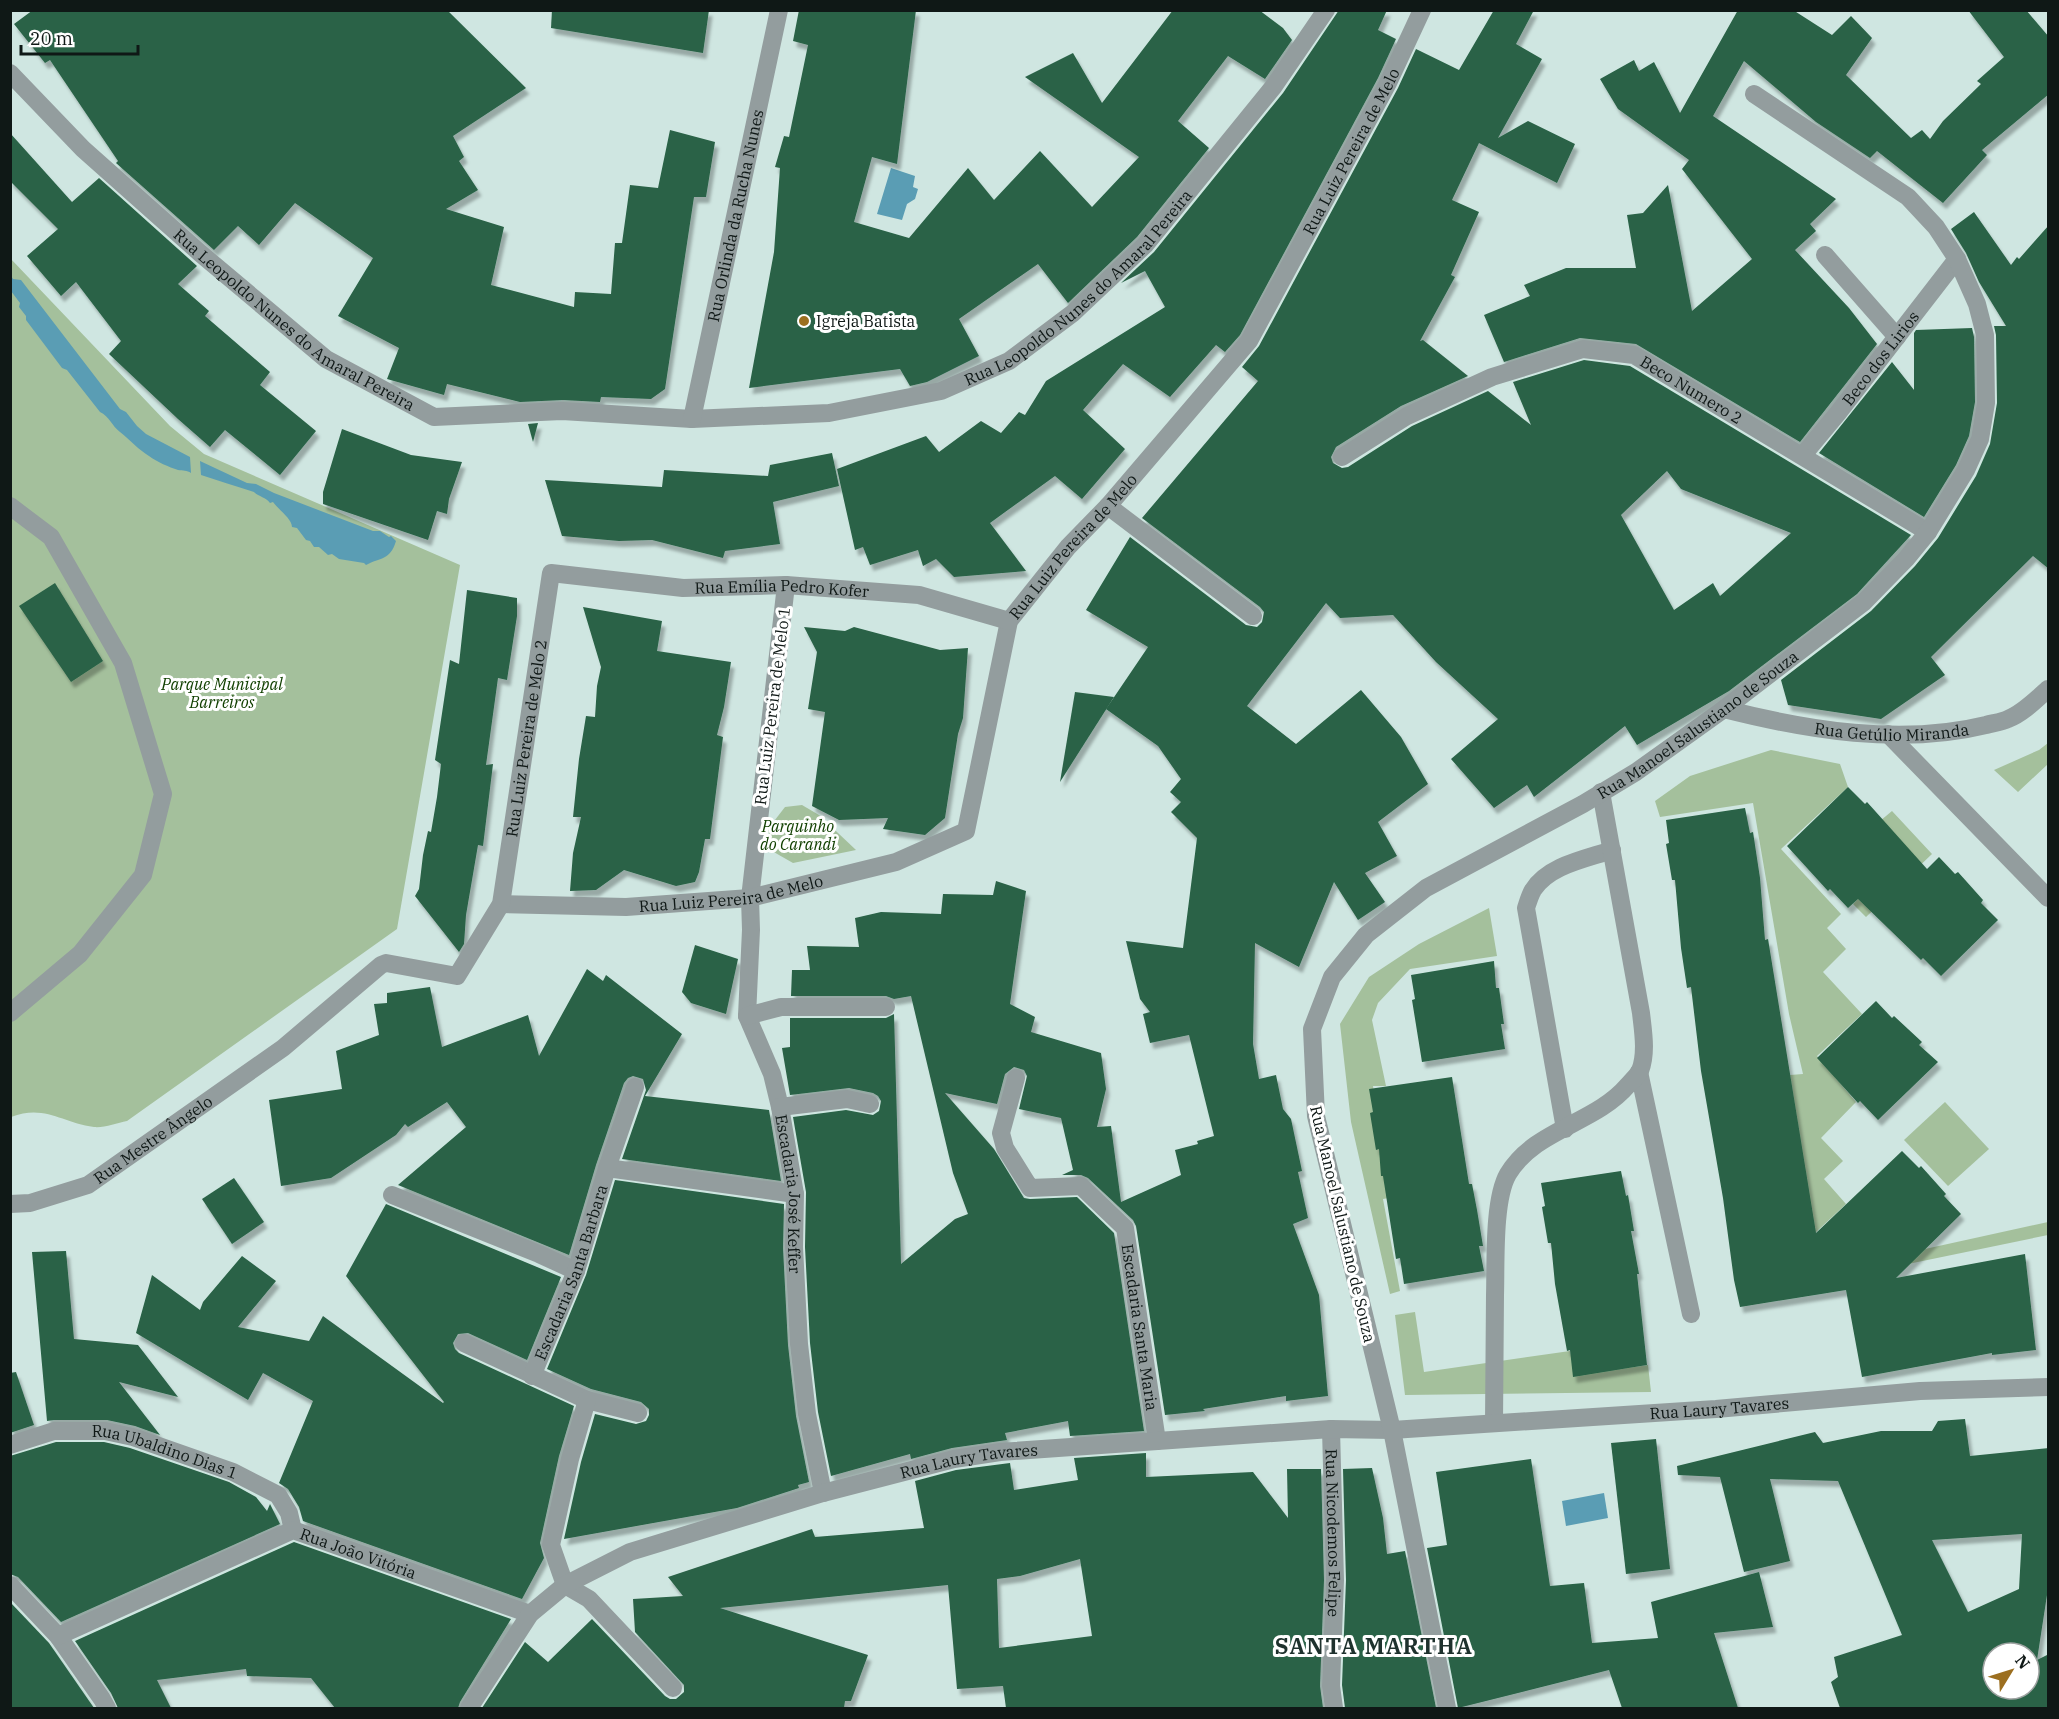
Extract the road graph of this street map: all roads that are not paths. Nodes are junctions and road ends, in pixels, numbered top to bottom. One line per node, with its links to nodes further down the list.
1 (780, 10): 9 (street, Rua Orlinda da Rucha Nunes)
2 (1326, 10): 9 (street, Rua Leopoldo Nunes do Amaral Pereira)
3 (1422, 10): 13 (street, Rua Luiz Pereira de Melo)
4 (10, 73): 9 (street, Rua Leopoldo Nunes do Amaral Pereira)
5 (1754, 94): 7 (street, Rua Manoel Salustiano de Souza)
6 (1825, 255): 8 (street)
7 (1957, 259): 8 (street, Beco dos Lirios); 14 (street, Rua Manoel Salustiano de Souza)
8 (1897, 337): 10 (street, Beco dos Lirios)
9 (692, 419)
10 (1803, 455): 11 (street, Beco Numero 2); 14 (street, Beco Numero 2)
11 (1342, 457)
12 (10, 506): 28 (street)
13 (1108, 506): 17 (street); 18 (street, Rua Luiz Pereira de Melo)
14 (1928, 532): 20 (street, Rua Manoel Salustiano de Souza)
15 (551, 573): 16 (street, Rua Emília Pedro Kofer); 26 (street, Rua Luiz Pereira de Melo 2)
16 (786, 585): 18 (street, Rua Emília Pedro Kofer); 24 (street, Rua Luiz Pereira de Melo 1)
17 (1253, 616)
18 (1009, 621): 24 (street, Rua Luiz Pereira de Melo)
19 (2049, 689): 21 (street, Rua Getúlio Miranda)
20 (1724, 709): 21 (street, Rua Getúlio Miranda); 22 (street, Rua Manoel Salustiano de Souza)
21 (1888, 734): 25 (street)
22 (1601, 792): 23 (street); 49 (street, Rua Manoel Salustiano de Souza)
23 (1612, 850): 30 (street); 35 (street)
24 (750, 898): 26 (street, Rua Luiz Pereira de Melo); 29 (street, Escadaria José Keffer)
25 (2049, 898)
26 (501, 903): 39 (street, Rua Mestre Ângelo)
27 (886, 1007): 29 (street)
28 (10, 1013)
29 (747, 1016): 34 (street, Escadaria José Keffer)
30 (1640, 1072): 35 (street); 41 (street)
31 (1016, 1078): 50 (street, Escadaria Santa Maria)
32 (635, 1087): 36 (street, Escadaria Santa Barbara)
33 (870, 1104): 34 (street)
34 (780, 1107): 37 (street, Escadaria José Keffer)
35 (1565, 1129): 47 (street)
36 (607, 1168): 37 (street, Escadaria Santa Barbara); 40 (street, Escadaria Santa Barbara)
37 (795, 1194): 52 (street, Escadaria José Keffer)
38 (392, 1195): 40 (street)
39 (10, 1204)
40 (576, 1271): 43 (street, Escadaria Santa Barbara)
41 (1691, 1314)
42 (464, 1343): 43 (street)
43 (532, 1376): 45 (street)
44 (2049, 1387): 47 (street, Rua Laury Tavares)
45 (587, 1400): 46 (street); 55 (street)
46 (638, 1413)
47 (1494, 1423): 49 (street, Rua Laury Tavares)
48 (1331, 1429): 49 (street, Rua Laury Tavares); 50 (street, Rua Laury Tavares); 61 (street, Rua Nicodemos Felipe)
49 (1392, 1430): 62 (street)
50 (1157, 1440): 52 (street, Rua Laury Tavares)
51 (10, 1445): 53 (street, Rua Ubaldino Dias 1)
52 (823, 1493): 55 (street, Rua Laury Tavares)
53 (293, 1530): 56 (street, Rua João Vitória); 57 (street, Rua João Vitória)
54 (10, 1585): 57 (street)
55 (565, 1585): 56 (street, Rua Laury Tavares); 58 (street)
56 (530, 1614): 60 (street, Rua Laury Tavares)
57 (58, 1636): 59 (street)
58 (673, 1689)
59 (107, 1708)
60 (469, 1708)
61 (1334, 1708)
62 (1446, 1708)

